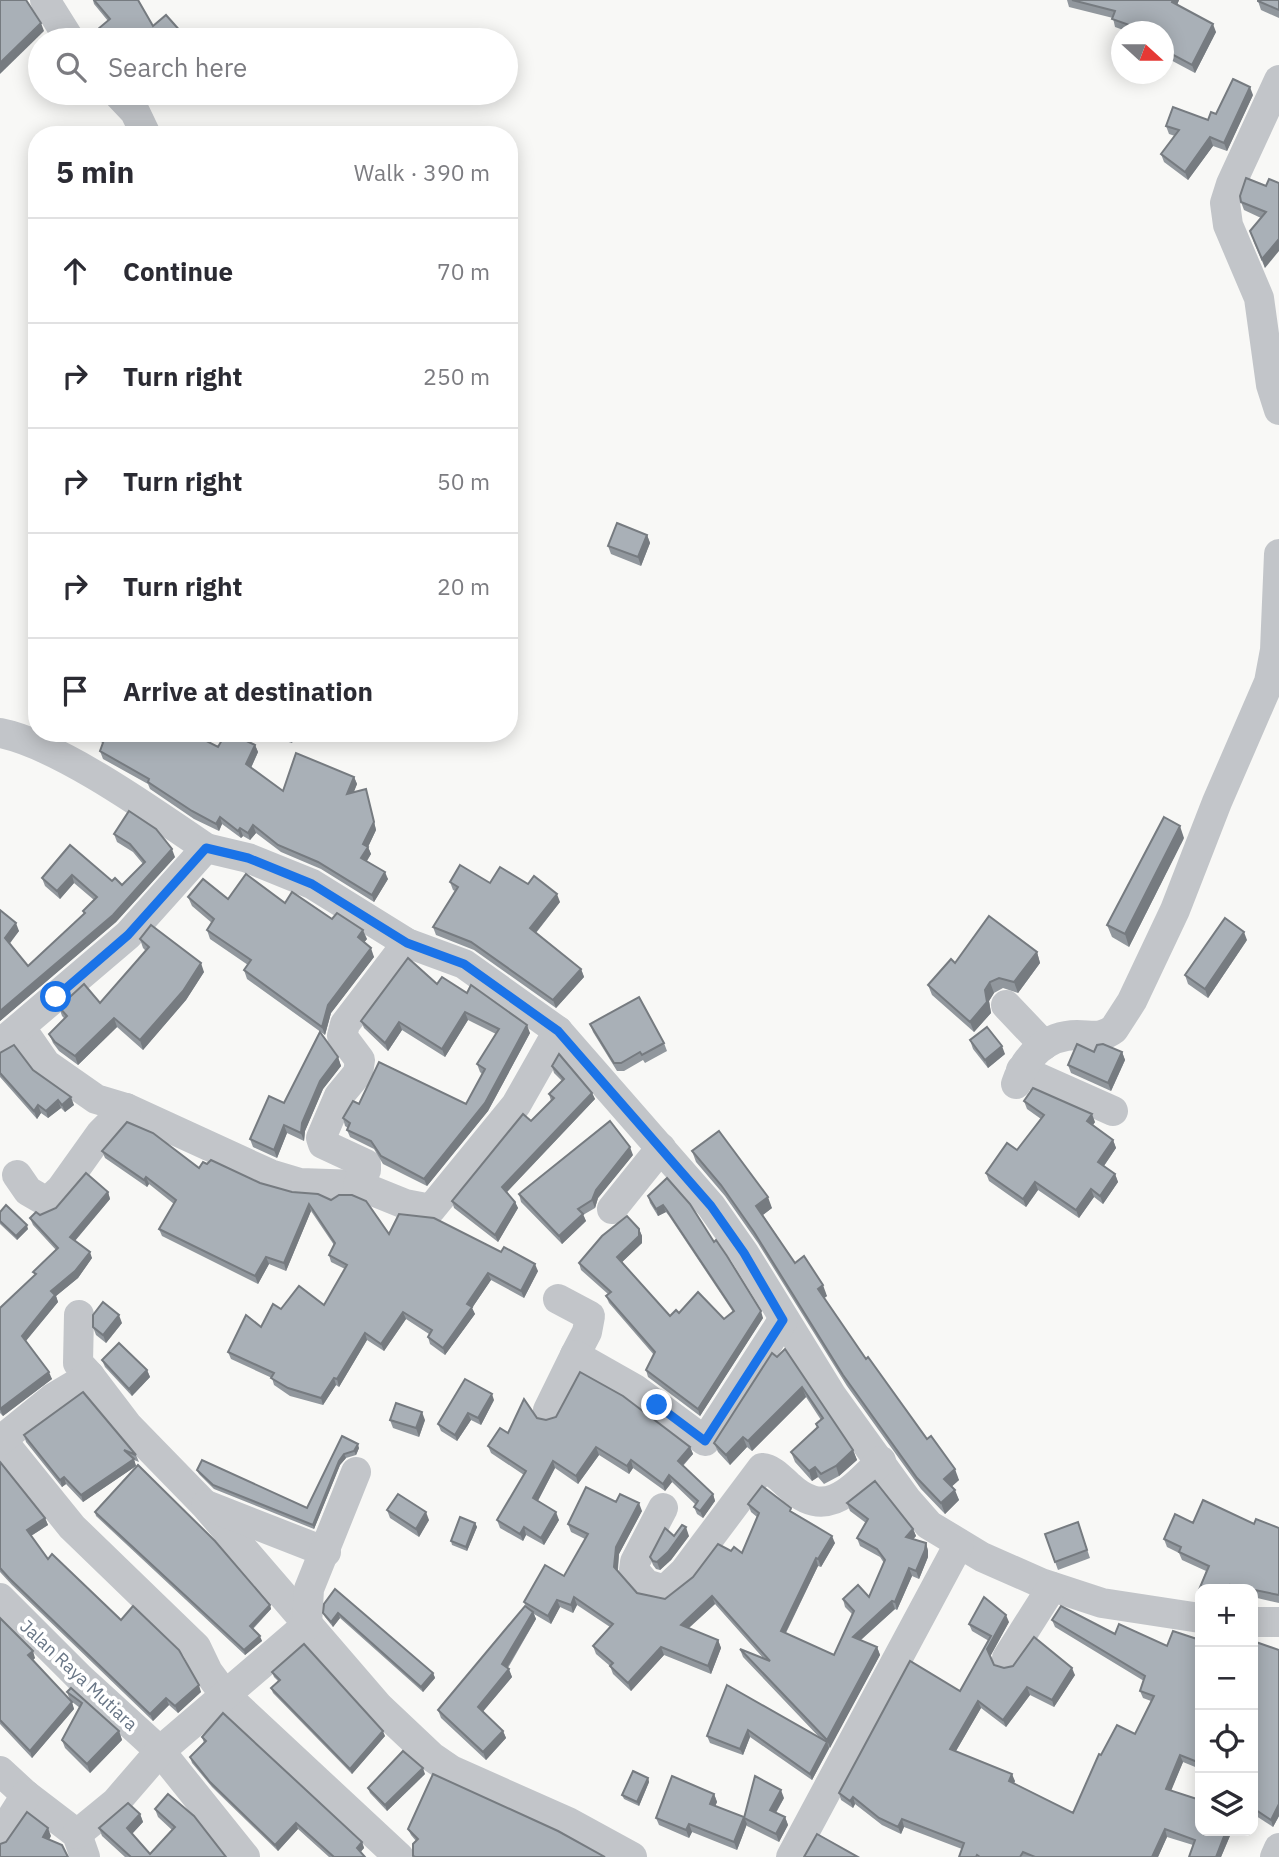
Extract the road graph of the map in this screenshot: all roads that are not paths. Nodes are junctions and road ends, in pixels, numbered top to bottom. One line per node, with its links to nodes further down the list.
1 (45, 0): 2 (street)
2 (62, 28)
3 (1279, 80): 6 (street)
4 (128, 105): 5 (street)
5 (142, 126)
6 (1279, 410)
7 (1279, 554): 16 (street)
8 (0, 733): 9 (street)
9 (28, 741)
10 (30, 742): 11 (street)
11 (206, 848): 12 (street); 15 (street)
12 (407, 943): 14 (street); 21 (street)
13 (1006, 1004): 16 (street)
14 (558, 1031): 19 (street); 21 (street)
15 (10, 1036): 17 (street)
16 (1044, 1045): 18 (street)
17 (125, 1108): 20 (street); 21 (street)
18 (1112, 1111)
19 (661, 1148): 22 (street); 25 (street)
20 (17, 1175)
21 (358, 1185)
22 (612, 1209)
23 (558, 1299): 26 (street)
24 (79, 1315): 27 (street)
25 (783, 1320): 26 (street); 30 (street)
26 (575, 1355): 28 (street)
27 (90, 1376): 29 (street); 32 (street)
28 (548, 1410)
29 (1, 1439): 43 (street)
30 (881, 1461): 33 (street); 34 (street)
31 (356, 1472): 35 (street)
32 (205, 1505): 35 (street); 41 (street)
33 (663, 1508)
34 (959, 1544): 36 (street); 53 (street)
35 (326, 1552): 41 (street)
36 (1052, 1587): 38 (street); 42 (street)
37 (0, 1598): 44 (street, Jalan Raya Mutiara)
38 (1195, 1617)
39 (1258, 1622): 40 (street)
40 (1279, 1622)
41 (307, 1626): 43 (street); 52 (street)
42 (1007, 1658)
43 (225, 1695): 44 (street); 51 (street)
44 (160, 1751): 48 (street); 50 (street, Jalan Raya Mutiara)
45 (0, 1771): 46 (street)
46 (26, 1795): 47 (street); 48 (street)
47 (0, 1836)
48 (81, 1845)
49 (1279, 1848): 54 (street)
50 (245, 1857)
51 (399, 1857)
52 (630, 1857)
53 (791, 1857)
54 (1275, 1857)

